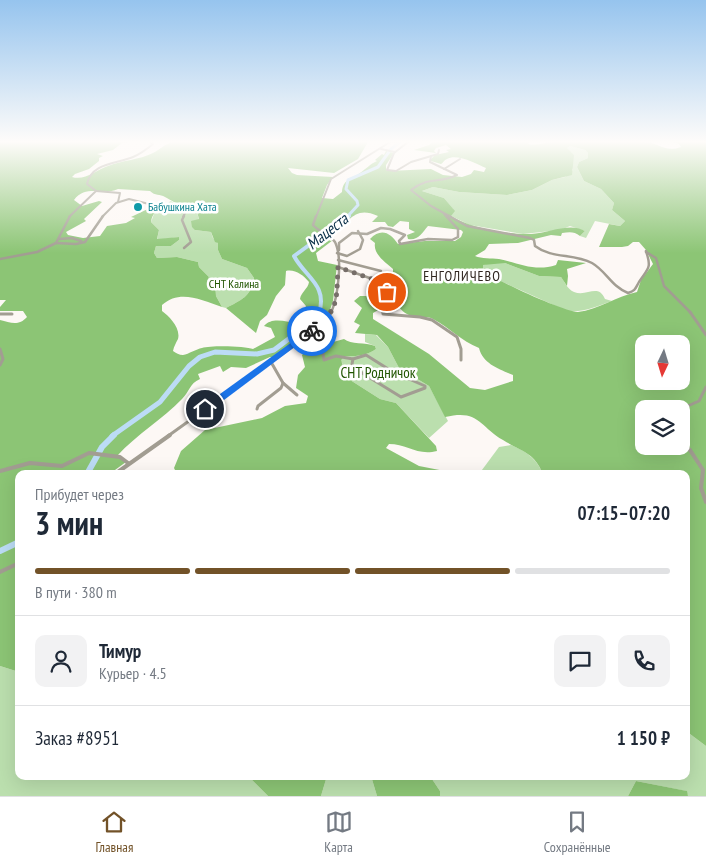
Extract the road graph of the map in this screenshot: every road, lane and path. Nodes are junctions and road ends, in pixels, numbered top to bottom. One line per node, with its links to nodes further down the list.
1 (88, 179): 4 (street)
2 (331, 179): 12 (street)
3 (445, 179): 6 (street)
4 (96, 191): 5 (street); 8 (street)
5 (119, 201): 9 (street); 11 (street)
6 (444, 214): 7 (street); 19 (street)
7 (358, 231): 12 (street); 12 (street)
8 (59, 239): 9 (street); 10 (street)
9 (86, 240): 10 (street)
10 (56, 243): 13 (street)
11 (184, 248)
12 (338, 253): 14 (street)
13 (0, 259)
14 (338, 260): 15 (street); 16 (street)
15 (338, 267): 20 (street); 23 (street)
16 (381, 271)
17 (0, 314): 18 (street)
18 (12, 314)
19 (706, 335)
20 (306, 337): 22 (street); 24 (street)
21 (0, 348): 25 (street)
22 (353, 359): 22 (street)
23 (461, 360)
24 (271, 362): 26 (street); 32 (street)
25 (0, 365)
26 (283, 383): 28 (street); 30 (street)
27 (706, 387): 29 (street)
28 (297, 395)
29 (690, 405)
30 (257, 409)
31 (690, 450): 35 (street)
32 (128, 463): 33 (street); 34 (street)
33 (120, 470)
34 (0, 471)
35 (706, 502)
36 (15, 565): 37 (street)
37 (0, 572)

